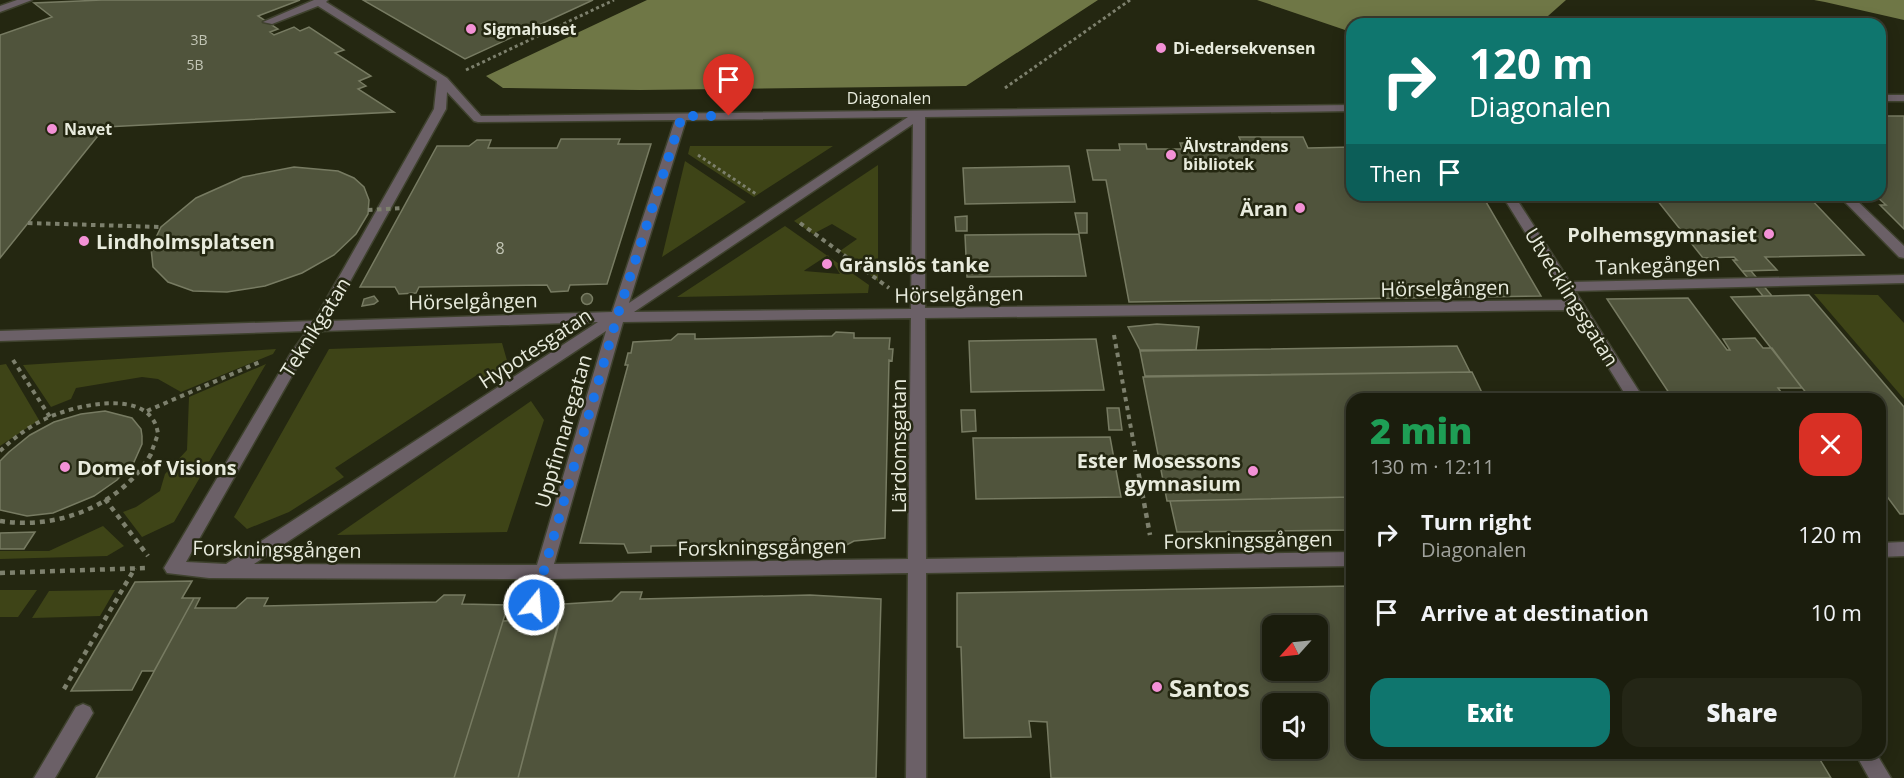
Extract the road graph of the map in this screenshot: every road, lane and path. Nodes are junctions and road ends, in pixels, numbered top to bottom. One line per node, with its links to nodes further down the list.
1 (27, 0): 5 (street)
2 (614, 0): 7 (path)
3 (1130, 0): 11 (path)
4 (321, 1): 6 (street); 7 (street, Diagonalen)
5 (0, 9)
6 (268, 22)
7 (443, 80): 13 (street, Diagonalen); 27 (street, Teknikgatan)
8 (1886, 98): 9 (street)
9 (1904, 98)
10 (1346, 108): 11 (street, Diagonalen)
11 (968, 114): 12 (street, Diagonalen)
12 (919, 115): 13 (street, Diagonalen); 25 (street, Lärdomsgatan); 26 (street, Hypotesgatan)
13 (682, 116): 26 (street, Uppfinnaregatan)
14 (1512, 201): 22 (street, Utvecklingsgatan)
15 (1850, 201): 20 (street)
16 (404, 208): 17 (path, bridge)
17 (368, 210)
18 (28, 223): 19 (path)
19 (161, 227)
20 (1904, 254)
21 (1904, 279): 22 (street, Tankegången)
22 (1566, 287): 23 (street, Utvecklingsgatan)
23 (1578, 305): 24 (street, Hörselgången); 31 (street, Utvecklingsgatan)
24 (1110, 312): 25 (street, Hörselgången); 40 (path)
25 (920, 315): 26 (street, Hörselgången); 41 (street, Lärdomsgatan)
26 (617, 317): 27 (street, Hörselgången); 44 (street, Hypotesgatan); 45 (street, Uppfinnaregatan)
27 (320, 325): 28 (street); 30 (street, Teknikgatan)
28 (25, 334): 29 (street); 33 (path)
29 (0, 336)
30 (296, 357): 32 (path); 43 (street, Teknikgatan)
31 (1632, 393)
32 (147, 411): 33 (path); 35 (path)
33 (50, 417): 34 (path)
34 (0, 451)
35 (105, 499): 36 (path); 43 (path)
36 (0, 521)
37 (1904, 549): 38 (street)
38 (1886, 550)
39 (1346, 559): 40 (street, Forskningsgången)
40 (1155, 562): 41 (street, Forskningsgången)
41 (918, 566): 45 (street, Forskningsgången); 51 (street, Lärdomsgatan)
42 (135, 568): 43 (path); 46 (path); 48 (path)
43 (166, 568): 44 (street, Forskningsgången)
44 (229, 571): 45 (street, Forskningsgången)
45 (544, 572): 47 (street, Uppfinnaregatan)
46 (0, 573)
47 (529, 621)
48 (83, 712): 50 (street)
49 (1869, 759): 52 (street)
50 (44, 778)
51 (916, 778)
52 (1881, 778)

